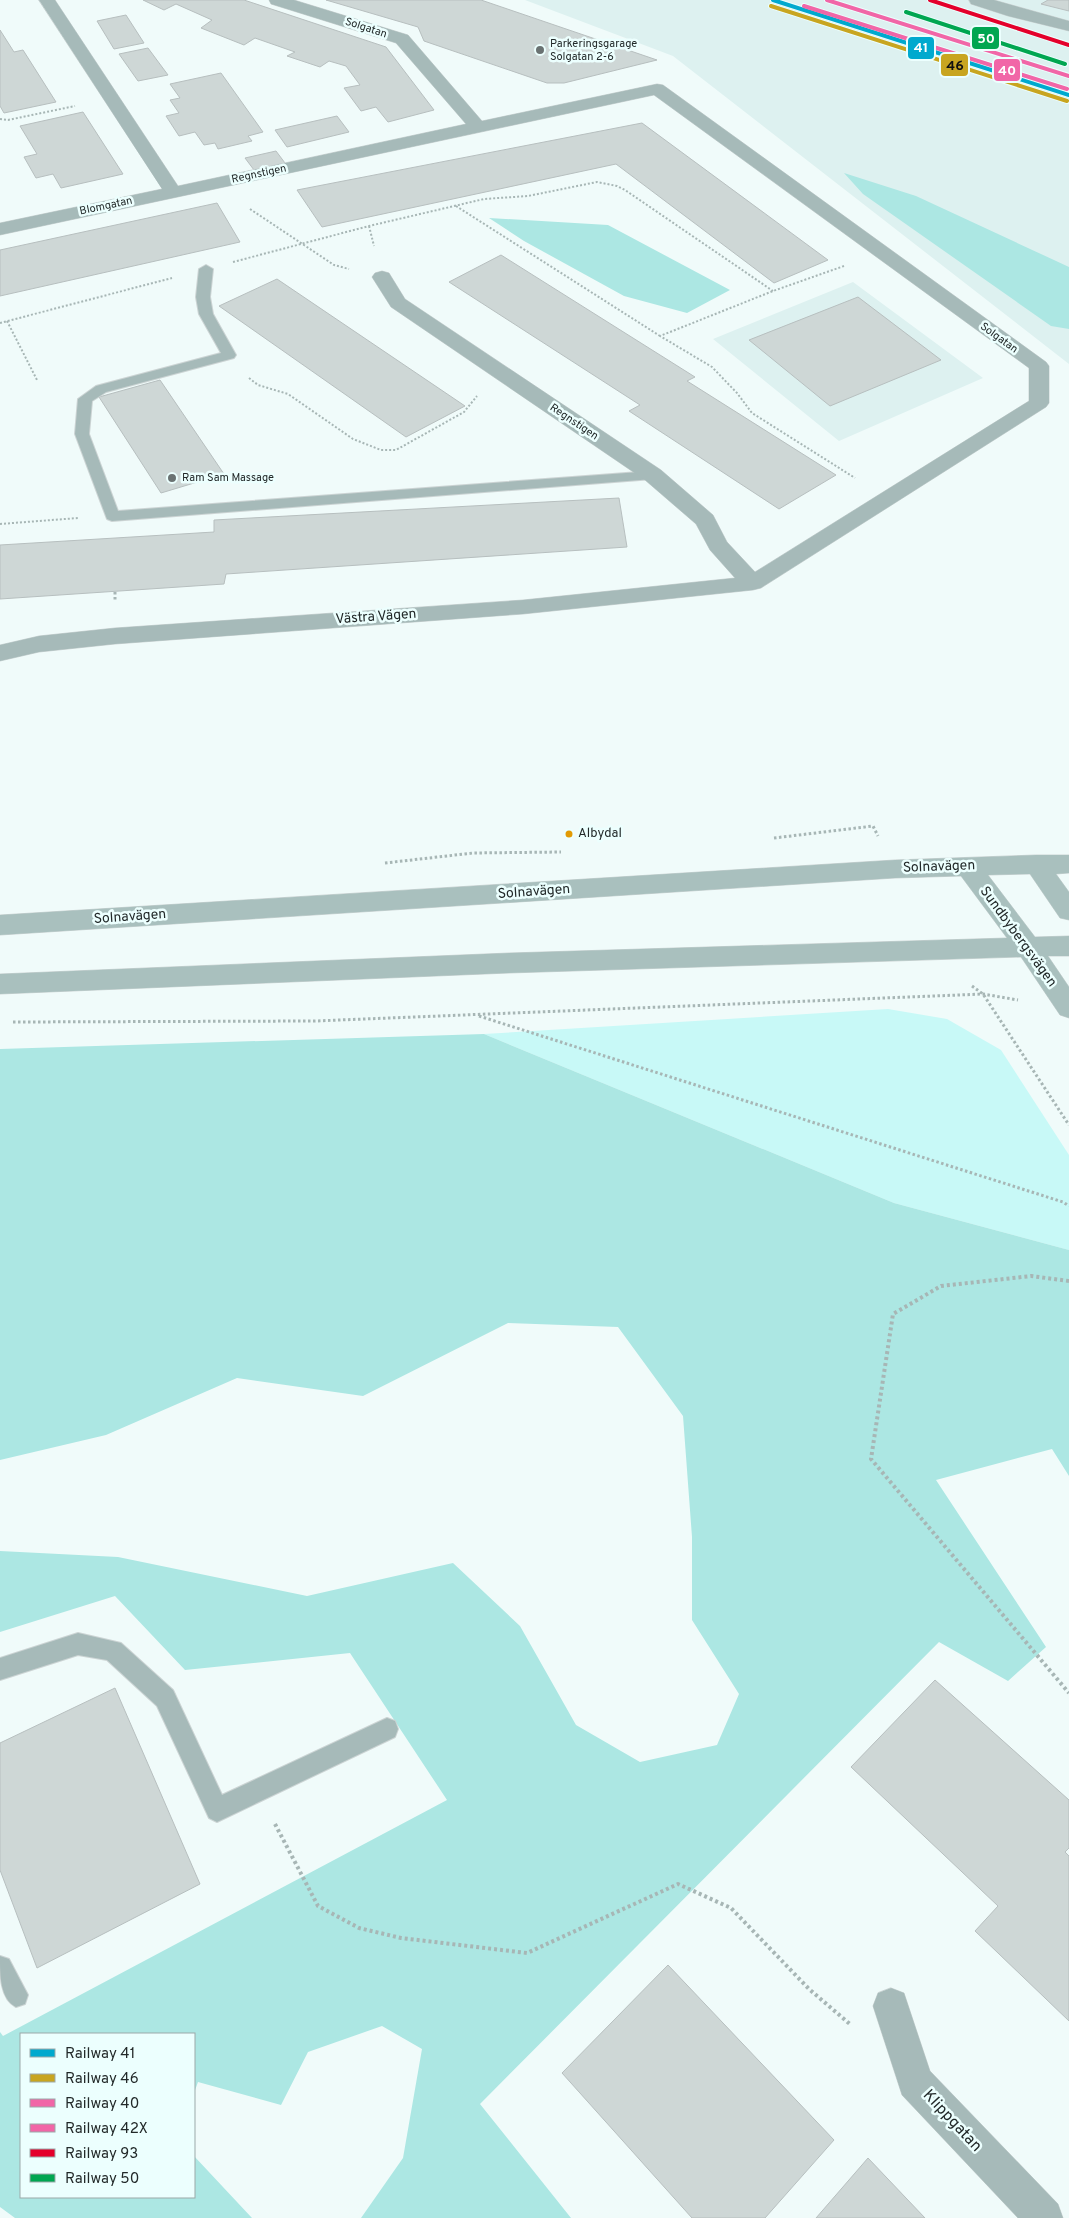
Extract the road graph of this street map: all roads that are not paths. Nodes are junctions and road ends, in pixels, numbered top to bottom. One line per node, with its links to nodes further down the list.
1 (47, 0): 8 (street)
2 (277, 0): 6 (street, Solgatan)
3 (977, 0): 4 (street)
4 (1069, 26)
5 (658, 89): 6 (street, Regnstigen); 14 (street, Solgatan)
6 (478, 127): 7 (street, Regnstigen)
7 (212, 183): 8 (street, Blomgatan)
8 (174, 192): 9 (street, Blomgatan)
9 (0, 229)
10 (206, 269): 13 (lane)
11 (382, 277): 12 (street, Regnstigen)
12 (653, 475): 13 (lane); 14 (street, Regnstigen)
13 (112, 516)
14 (753, 583): 15 (street, Västra Vägen)
15 (0, 653)
16 (1036, 864): 17 (main road, Solnavägen); 18 (main road, Solnavägen); 19 (main road)
17 (1069, 864)
18 (967, 866): 20 (main road, Solnavägen); 22 (main road, Sundbybergsvägen)
19 (1069, 911)
20 (0, 925)
21 (1069, 946): 22 (main road)
22 (1029, 948): 23 (main road); 24 (main road, Sundbybergsvägen)
23 (0, 984)
24 (1069, 1008)
25 (0, 1669): 26 (lane)
26 (387, 1729)
27 (0, 1968): 28 (lane)
28 (16, 1996)
29 (890, 2006): 30 (street, Klippgatan)
30 (1044, 2218)

